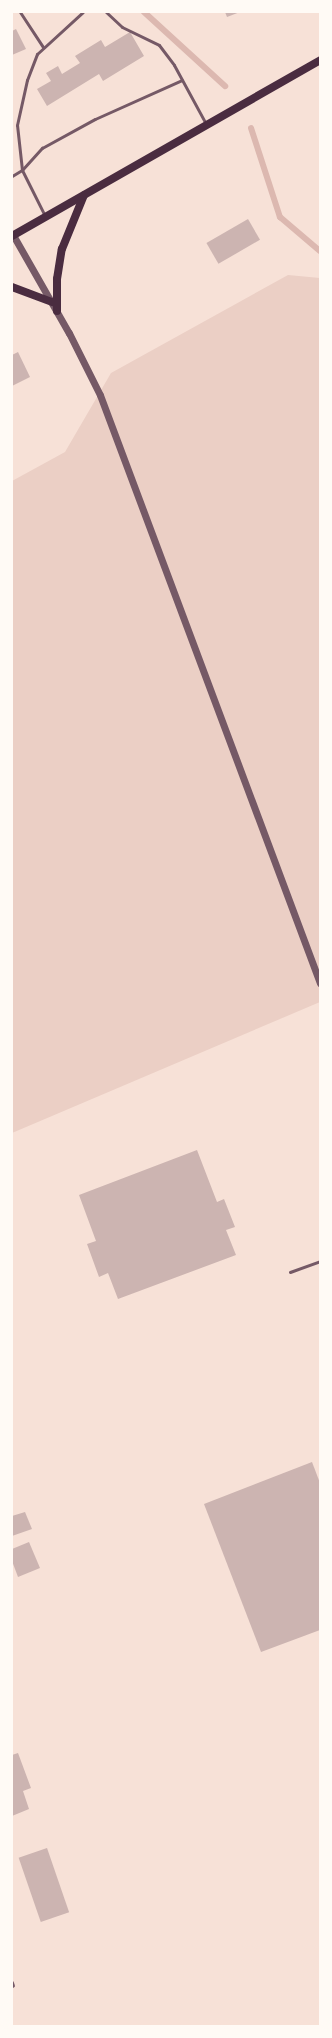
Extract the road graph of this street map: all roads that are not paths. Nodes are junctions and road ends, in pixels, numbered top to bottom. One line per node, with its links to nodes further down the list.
1 (20, 12): 4 (lane)
2 (84, 12): 4 (lane)
3 (106, 12): 6 (lane)
4 (43, 47): 8 (lane)
5 (320, 60): 7 (main road)
6 (182, 80): 7 (lane); 8 (lane)
7 (207, 125): 10 (main road)
8 (22, 170): 9 (lane); 11 (lane)
9 (12, 176)
10 (84, 194): 11 (main road); 15 (main road)
11 (46, 217): 12 (main road)
12 (13, 235): 14 (street)
13 (12, 287): 14 (main road)
14 (52, 302): 15 (street)
15 (57, 311): 16 (street)
16 (320, 983)
17 (320, 1261): 18 (lane)
18 (290, 1272)

